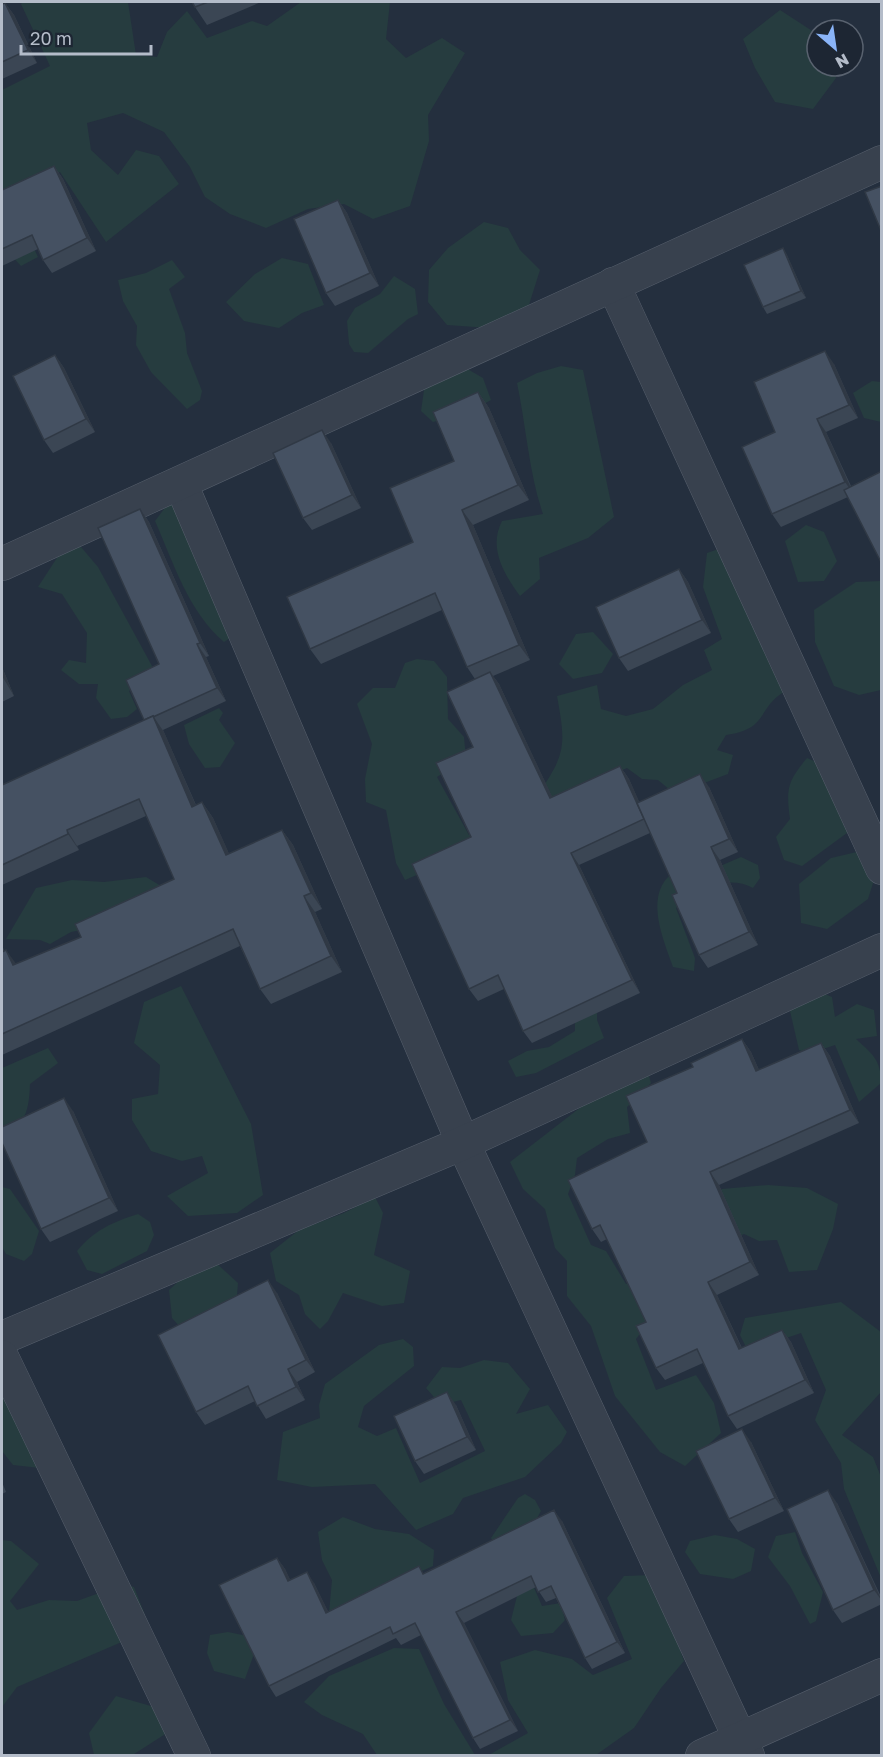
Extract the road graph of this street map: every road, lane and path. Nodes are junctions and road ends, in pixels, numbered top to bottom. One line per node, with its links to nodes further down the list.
1 (882, 162): 2 (street)
2 (613, 284): 3 (street); 5 (street)
3 (180, 484): 4 (street); 7 (street)
4 (2, 564)
5 (882, 868)
6 (882, 950): 7 (street)
7 (463, 1143): 8 (street); 11 (street)
8 (2, 1338)
9 (2, 1357): 12 (street)
10 (882, 1675): 11 (street)
11 (744, 1747): 13 (street)
12 (194, 1755)
13 (702, 1755)

